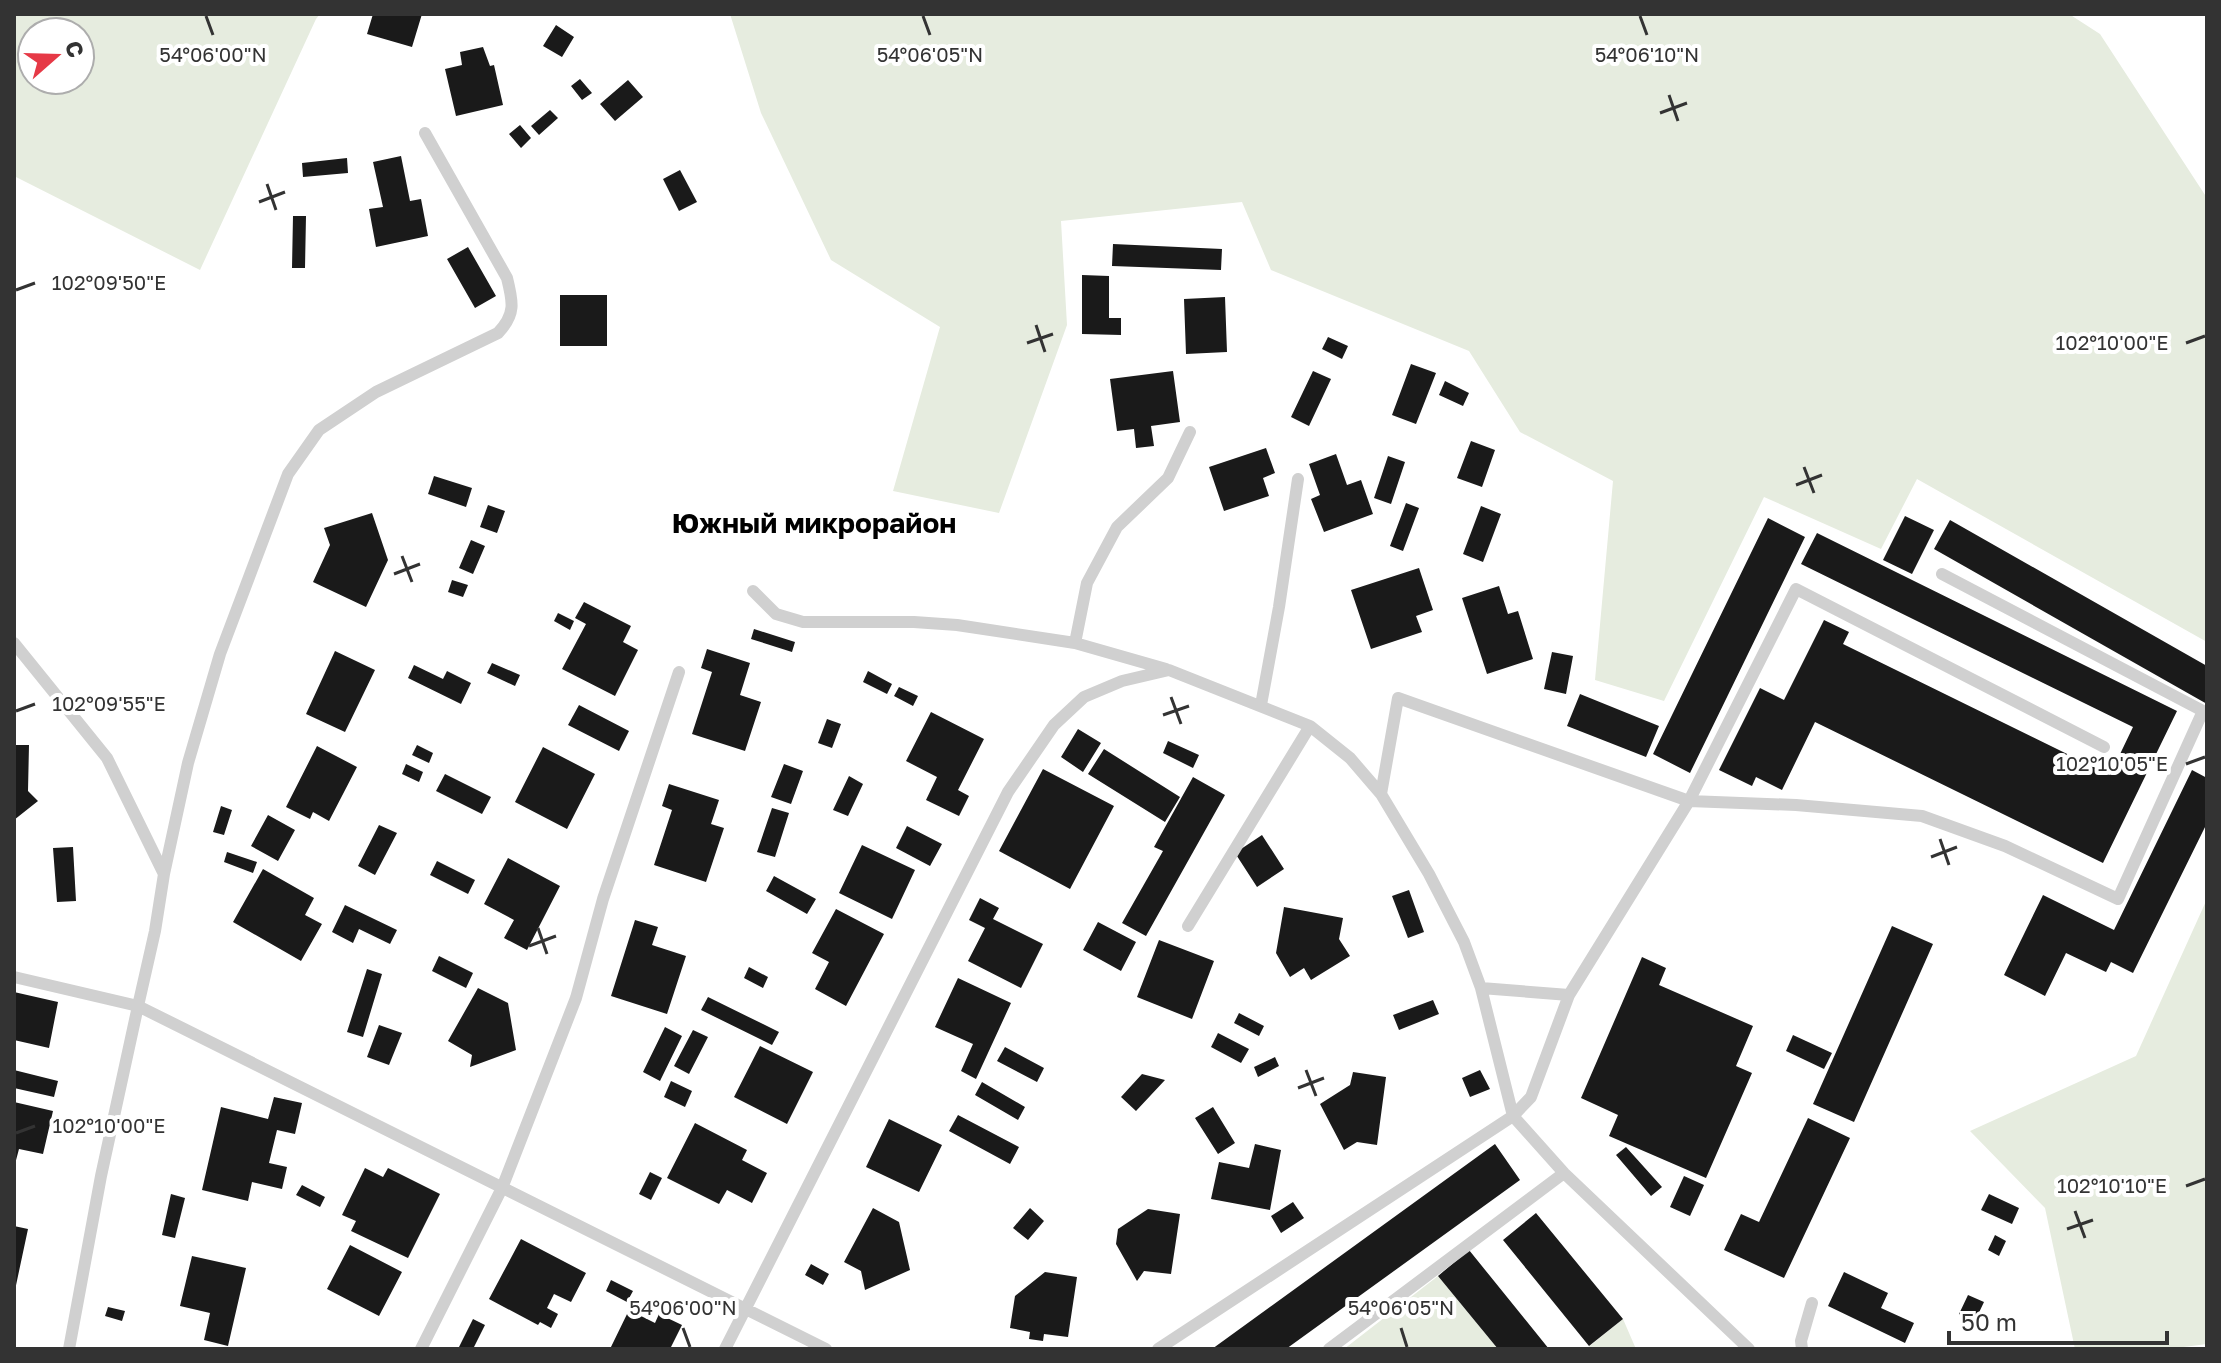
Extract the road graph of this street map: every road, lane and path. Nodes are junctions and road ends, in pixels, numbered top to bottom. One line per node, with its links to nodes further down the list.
1 (425, 133): 15 (lane)
2 (1190, 432): 7 (lane)
3 (1298, 479): 10 (lane)
4 (1942, 574): 14 (lane)
5 (753, 591): 7 (lane)
6 (14, 643): 15 (lane)
7 (1075, 643): 8 (lane)
8 (1169, 670): 10 (lane); 25 (lane)
9 (679, 672): 23 (lane)
10 (1261, 705): 11 (lane)
11 (1310, 726): 13 (lane); 16 (lane)
12 (2104, 747): 14 (lane)
13 (1381, 794): 14 (lane); 18 (lane)
14 (1689, 801): 19 (lane)
15 (164, 874): 20 (lane)
16 (1188, 926)
17 (14, 977): 20 (lane)
18 (1481, 988): 19 (lane); 21 (lane)
19 (1569, 995): 21 (lane)
20 (138, 1006): 23 (lane); 26 (lane)
21 (1513, 1116): 22 (lane); 30 (lane)
22 (1564, 1173): 31 (lane); 32 (lane)
23 (502, 1188): 25 (lane); 27 (lane)
24 (1812, 1303): 33 (lane)
25 (746, 1309): 28 (lane); 29 (lane)
26 (69, 1349)
27 (421, 1349)
28 (725, 1349)
29 (826, 1349)
30 (1158, 1349)
31 (1329, 1349)
32 (1749, 1349)
33 (1802, 1349)

